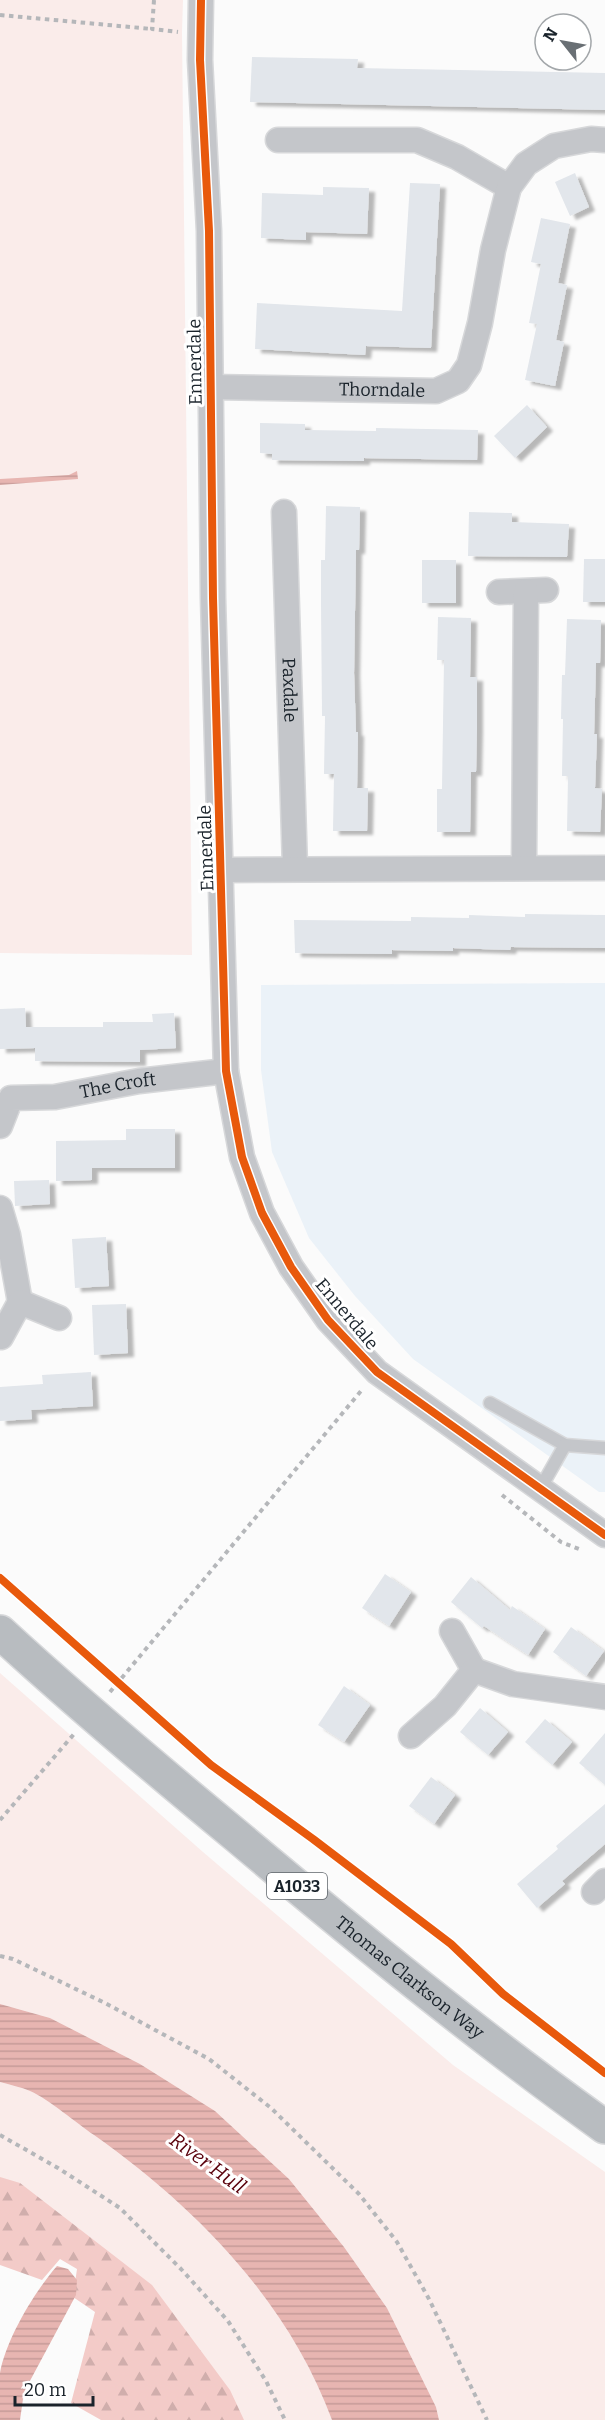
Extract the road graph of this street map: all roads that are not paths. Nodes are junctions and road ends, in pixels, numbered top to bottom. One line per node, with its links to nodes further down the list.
1 (201, 0): 5 (street, Ennerdale)
2 (278, 140): 4 (street)
3 (605, 140): 4 (street, Thorndale)
4 (509, 187): 5 (street, Thorndale)
5 (210, 387): 11 (street, Ennerdale)
6 (284, 512): 10 (street, Paxdale)
7 (499, 592): 8 (street)
8 (524, 867): 9 (street); 10 (street)
9 (605, 867)
10 (295, 868): 11 (street)
11 (222, 870): 12 (street, Ennerdale)
12 (226, 1071): 13 (street, The Croft); 22 (street, Ennerdale)
13 (6, 1095): 14 (street, The Croft)
14 (0, 1126)
15 (0, 1208): 16 (street)
16 (20, 1302): 17 (street); 18 (street)
17 (59, 1318)
18 (1, 1337)
19 (490, 1403): 20 (lane)
20 (565, 1445): 21 (lane); 22 (lane)
21 (605, 1448)
22 (540, 1489): 23 (street, Ennerdale)
23 (605, 1535)
24 (452, 1631): 26 (street)
25 (0, 1632): 29 (highway, Thomas Clarkson Way / A1033)
26 (474, 1670): 27 (street); 28 (street)
27 (605, 1697)
28 (411, 1736)
29 (605, 2127)

